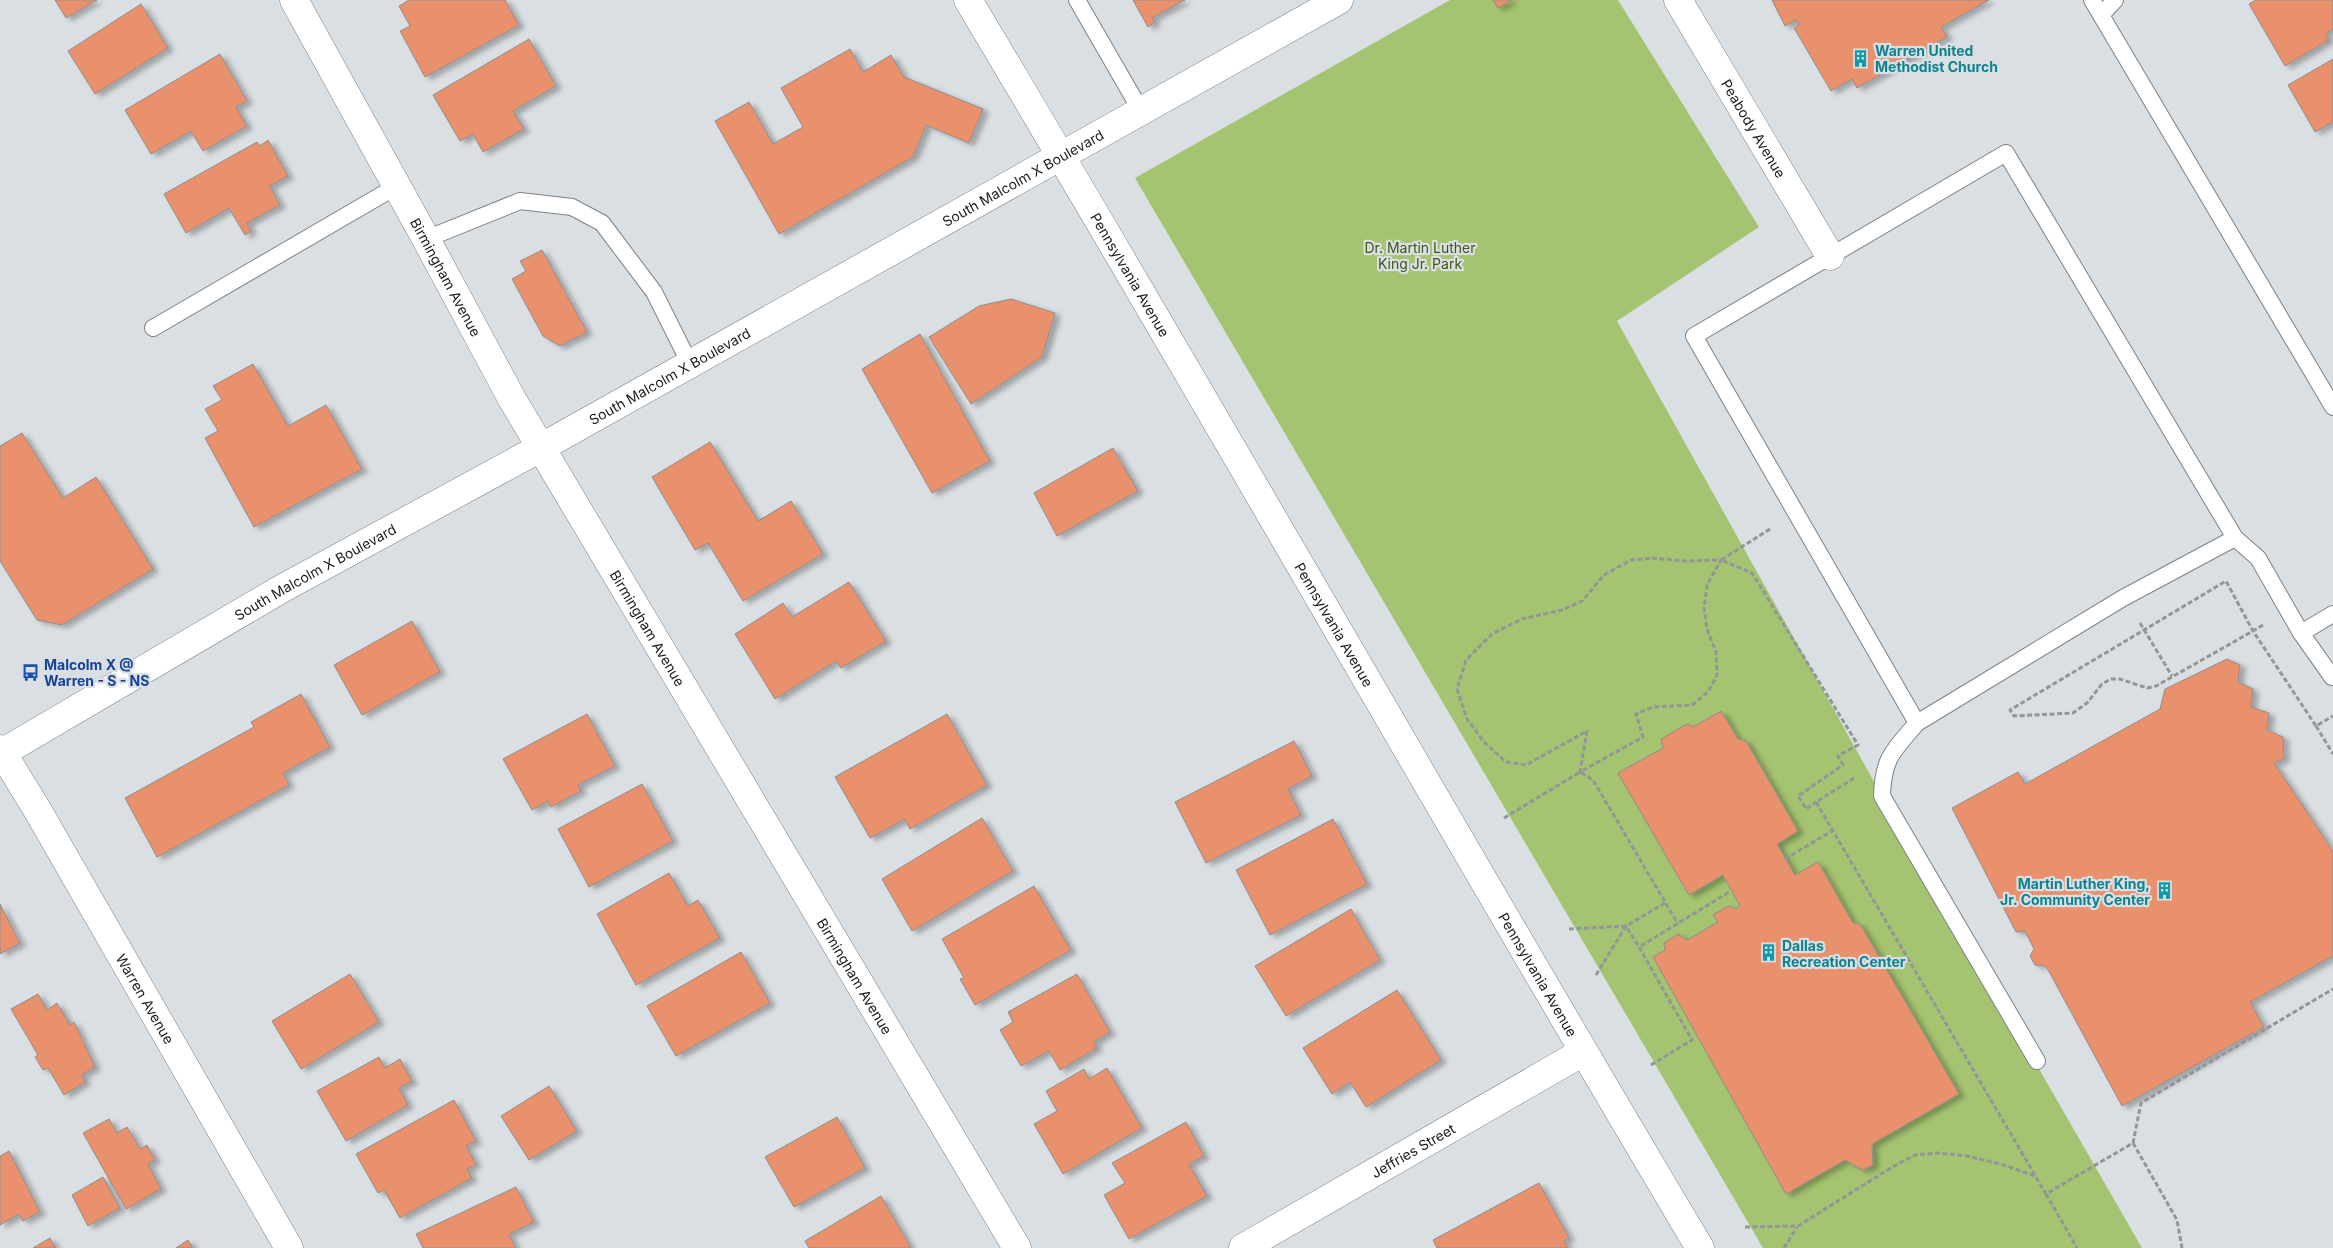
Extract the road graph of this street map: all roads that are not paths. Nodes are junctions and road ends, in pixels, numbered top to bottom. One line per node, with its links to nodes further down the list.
1 (294, 0): 11 (street, Birmingham Avenue)
2 (968, 0): 10 (street, Pennsylvania Avenue)
3 (1077, 0): 9 (lane)
4 (1340, 0): 9 (street, South Malcolm X Boulevard)
5 (1678, 0): 13 (street, Peabody Avenue)
6 (2092, 0): 8 (lane)
7 (2115, 0): 8 (lane)
8 (2100, 15): 16 (lane)
9 (1141, 111): 10 (street, South Malcolm X Boulevard)
10 (1062, 155): 15 (street, South Malcolm X Boulevard); 24 (street, Pennsylvania Avenue)
11 (397, 186): 12 (street, Birmingham Avenue); 14 (lane)
12 (426, 239): 15 (lane); 17 (street, Birmingham Avenue)
13 (1830, 256): 18 (lane); 22 (lane)
14 (153, 328)
15 (690, 364): 17 (street, South Malcolm X Boulevard)
16 (2333, 407)
17 (542, 447): 23 (street, South Malcolm X Boulevard); 27 (street, Birmingham Avenue)
18 (2234, 538): 20 (lane); 22 (lane)
19 (2333, 614): 20 (lane)
20 (2301, 633): 21 (lane)
21 (2332, 677)
22 (1916, 723): 25 (lane)
23 (1, 752): 26 (street, Warren Avenue)
24 (1583, 1052): 28 (street, Jeffries Street); 29 (street, Pennsylvania Avenue)
25 (2037, 1061)
26 (289, 1248)
27 (1016, 1248)
28 (1242, 1248)
29 (1700, 1248)

